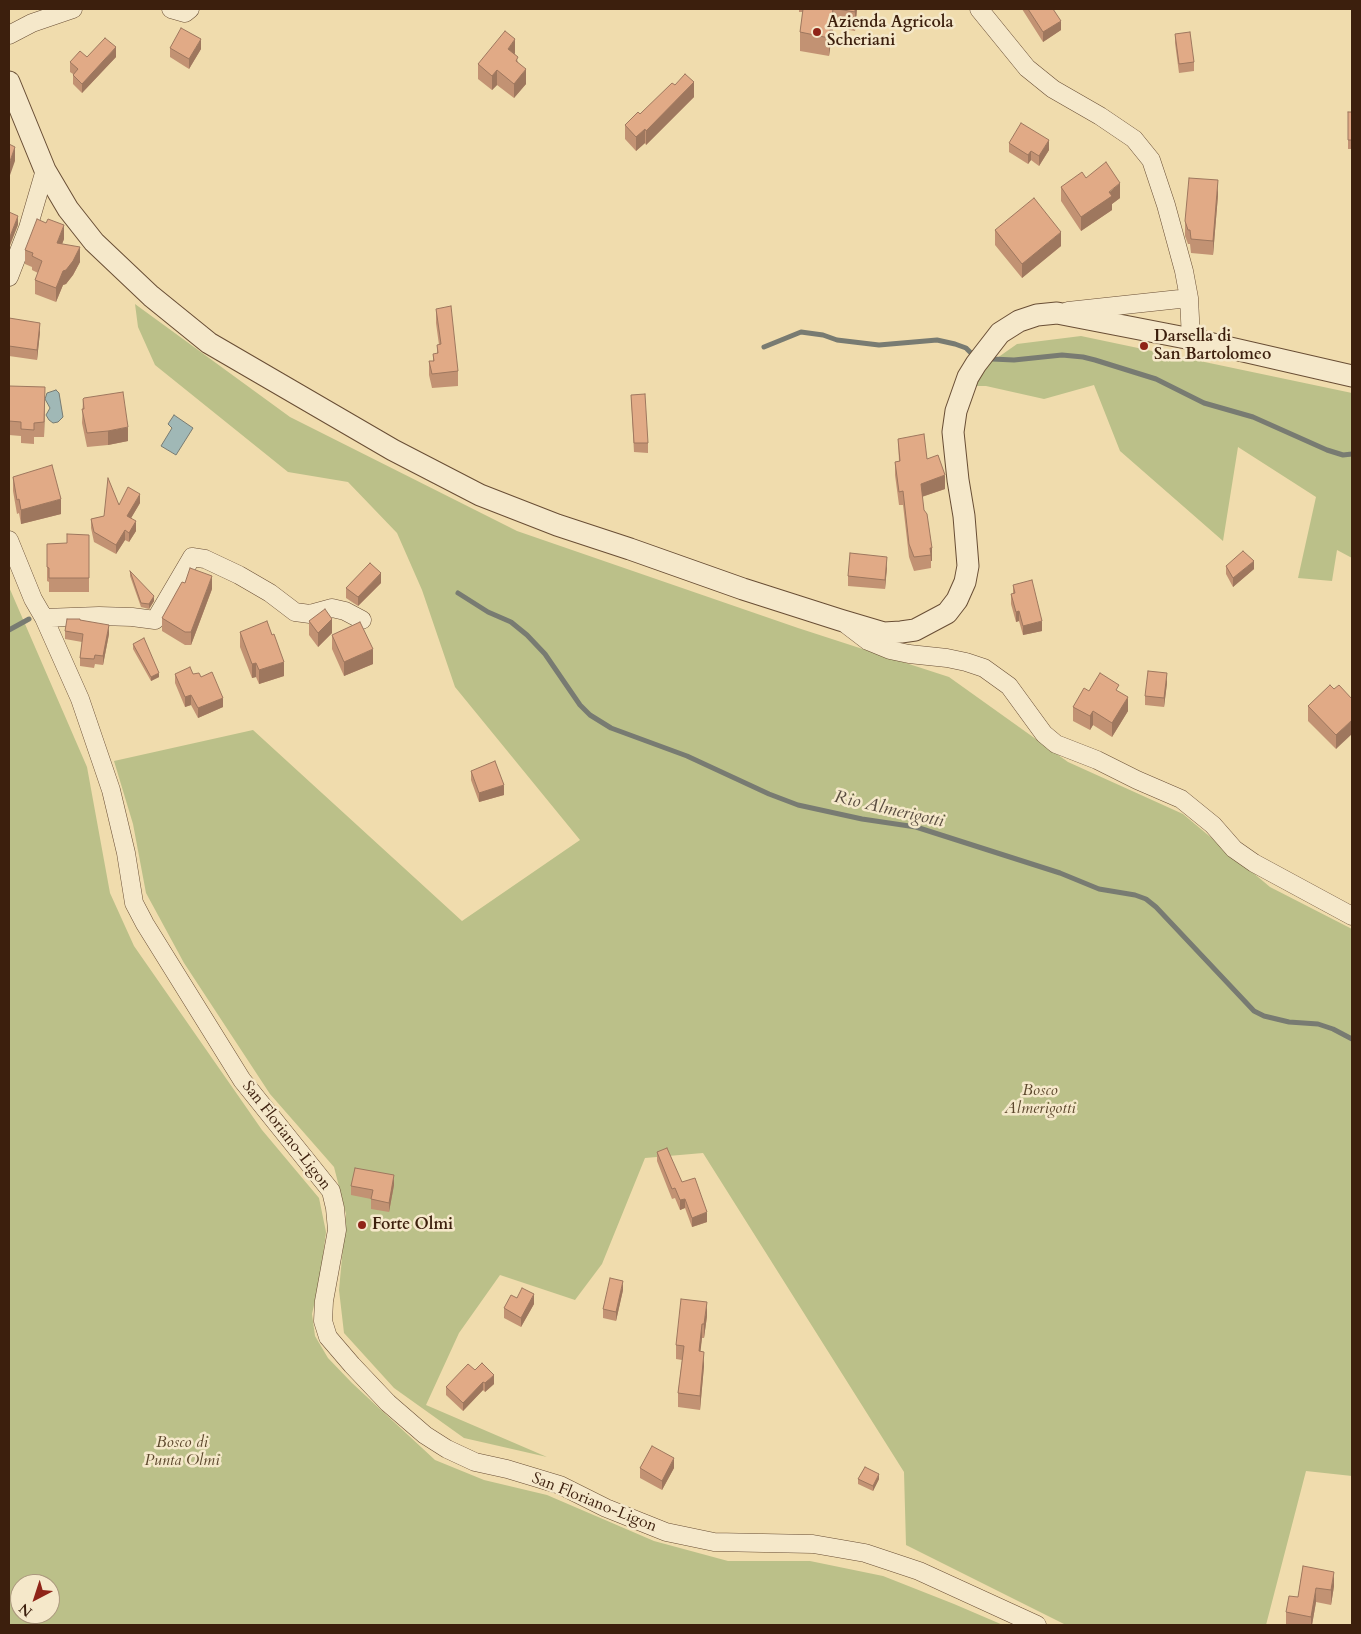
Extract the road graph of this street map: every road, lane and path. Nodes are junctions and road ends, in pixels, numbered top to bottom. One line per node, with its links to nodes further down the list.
1 (73, 9): 5 (street)
2 (170, 9): 3 (street)
3 (190, 9)
4 (980, 9): 9 (street)
5 (9, 36)
6 (9, 82): 7 (street)
7 (45, 170): 8 (street); 16 (street)
8 (9, 277)
9 (1189, 298): 10 (street); 11 (street)
10 (1057, 312): 11 (street); 16 (street)
11 (1191, 339): 12 (street)
12 (1352, 376)
13 (9, 540): 14 (street, San Floriano-Ligon)
14 (44, 618): 15 (street); 18 (street, San Floriano-Ligon)
15 (362, 620)
16 (840, 620): 17 (street)
17 (1352, 916)
18 (1037, 1625)

